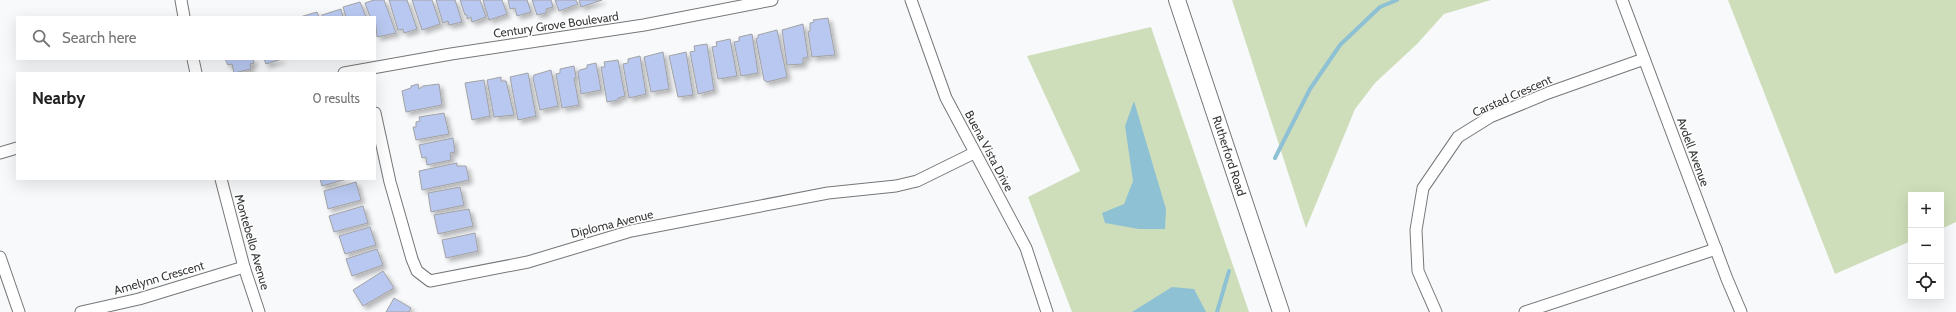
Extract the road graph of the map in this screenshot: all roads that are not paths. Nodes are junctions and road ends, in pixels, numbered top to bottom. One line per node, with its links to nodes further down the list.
1 (180, 0): 6 (street)
2 (772, 0): 9 (street, Century Grove Boulevard)
3 (911, 0): 14 (street, Buena Vista Drive)
4 (1178, 0): 24 (main road, Rutherford Road)
5 (1622, 0): 7 (street, Avdell Avenue)
6 (184, 16)
7 (1644, 58): 17 (street, Avdell Avenue); 25 (street, Carstad Crescent)
8 (193, 60): 10 (street)
9 (366, 71): 11 (street, Century Grove Boulevard)
10 (196, 72)
11 (355, 72)
12 (376, 118): 14 (street, Diploma Avenue)
13 (16, 148): 15 (street)
14 (974, 152): 23 (street, Buena Vista Drive)
15 (0, 153)
16 (221, 180): 19 (street, Montebello Avenue)
17 (1716, 249): 26 (street); 27 (street, Avdell Avenue)
18 (0, 257): 20 (street)
19 (244, 268): 21 (street, Amelynn Crescent); 22 (street, Montebello Avenue)
20 (19, 312)
21 (81, 312)
22 (259, 312)
23 (1048, 312)
24 (1281, 312)
25 (1436, 312)
26 (1525, 312)
27 (1741, 312)

